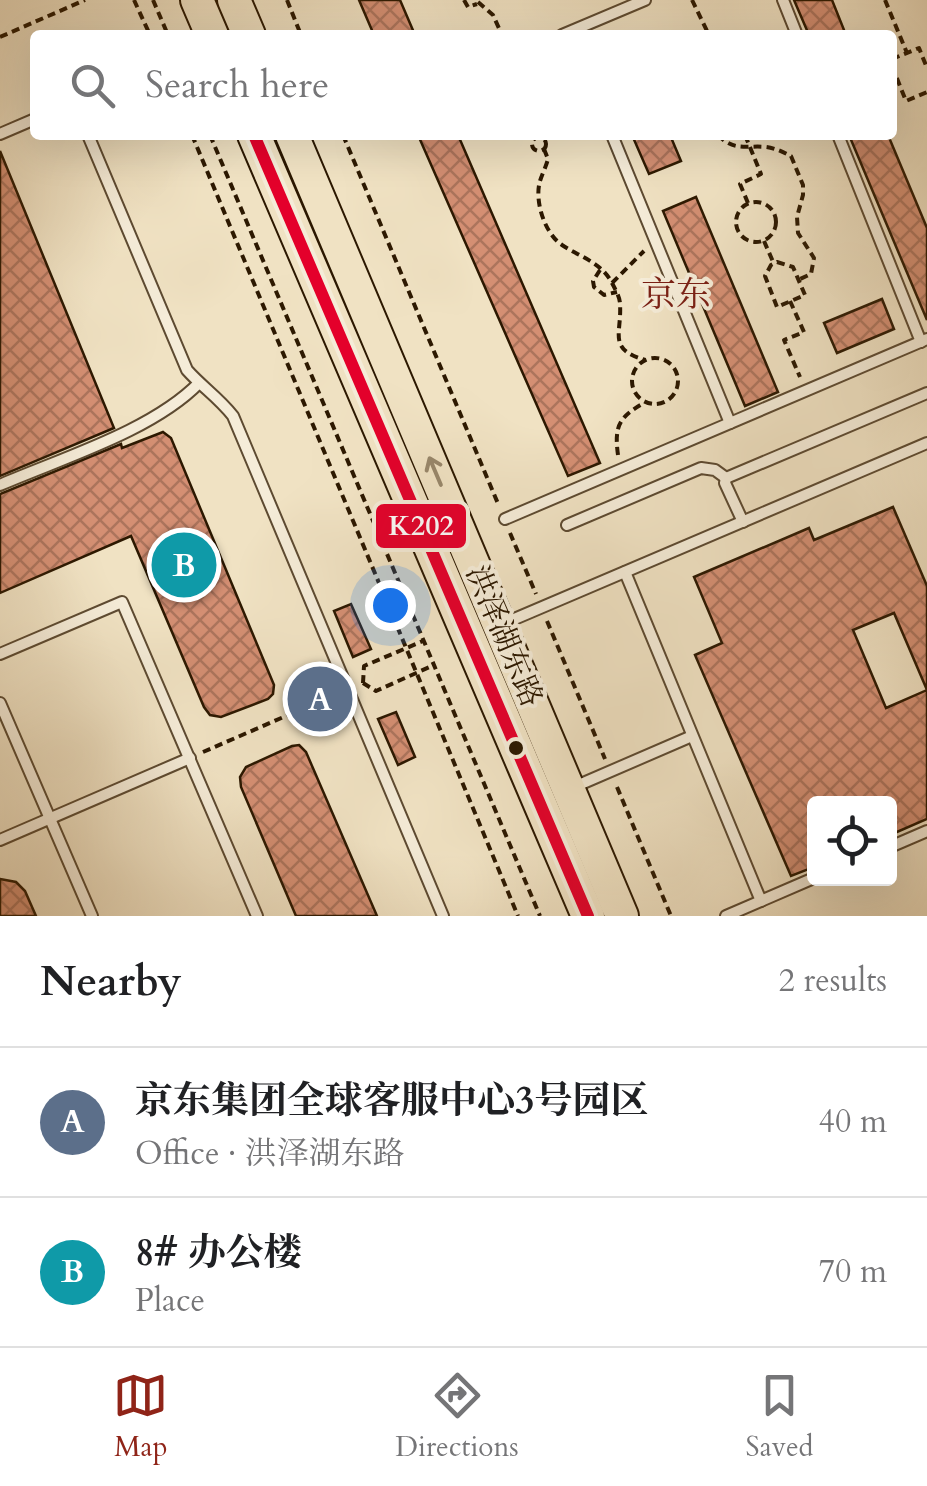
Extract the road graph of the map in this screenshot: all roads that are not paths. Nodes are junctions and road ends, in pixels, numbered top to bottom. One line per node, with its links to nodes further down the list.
1 (197, 0): 5 (main road)
2 (234, 0): 6 (main road)
3 (645, 0): 7 (lane)
4 (783, 0): 8 (lane)
5 (210, 30)
6 (247, 30)
7 (577, 30)
8 (795, 30)
9 (30, 121): 10 (lane)
10 (0, 134)
11 (90, 140): 17 (lane)
12 (256, 140): 42 (main road, 洪泽湖东路)
13 (294, 140): 27 (main road, 洪泽湖东路, one-way to 13)
14 (614, 140): 19 (lane)
15 (840, 140): 16 (lane)
16 (924, 340): 19 (lane)
17 (199, 383): 22 (lane); 41 (lane)
18 (927, 393): 21 (lane)
19 (730, 423): 23 (lane)
20 (927, 443): 24 (lane)
21 (726, 478): 24 (lane); 25 (lane)
22 (0, 484)
23 (504, 520)
24 (743, 522): 26 (lane)
25 (567, 524)
26 (624, 572): 27 (lane); 30 (lane)
27 (500, 625): 32 (main road, 洪泽湖东路)
28 (0, 654): 31 (lane)
29 (0, 703): 33 (lane)
30 (692, 736): 32 (lane); 38 (lane)
31 (190, 758): 33 (lane); 40 (lane)
32 (568, 789): 43 (main road, 洪泽湖东路)
33 (52, 818): 35 (lane); 39 (lane)
34 (927, 831): 36 (lane)
35 (0, 840)
36 (897, 844)
37 (807, 881): 38 (lane)
38 (761, 901): 44 (lane)
39 (92, 916)
40 (258, 916)
41 (443, 916)
42 (588, 916)
43 (622, 916)
44 (726, 916)

